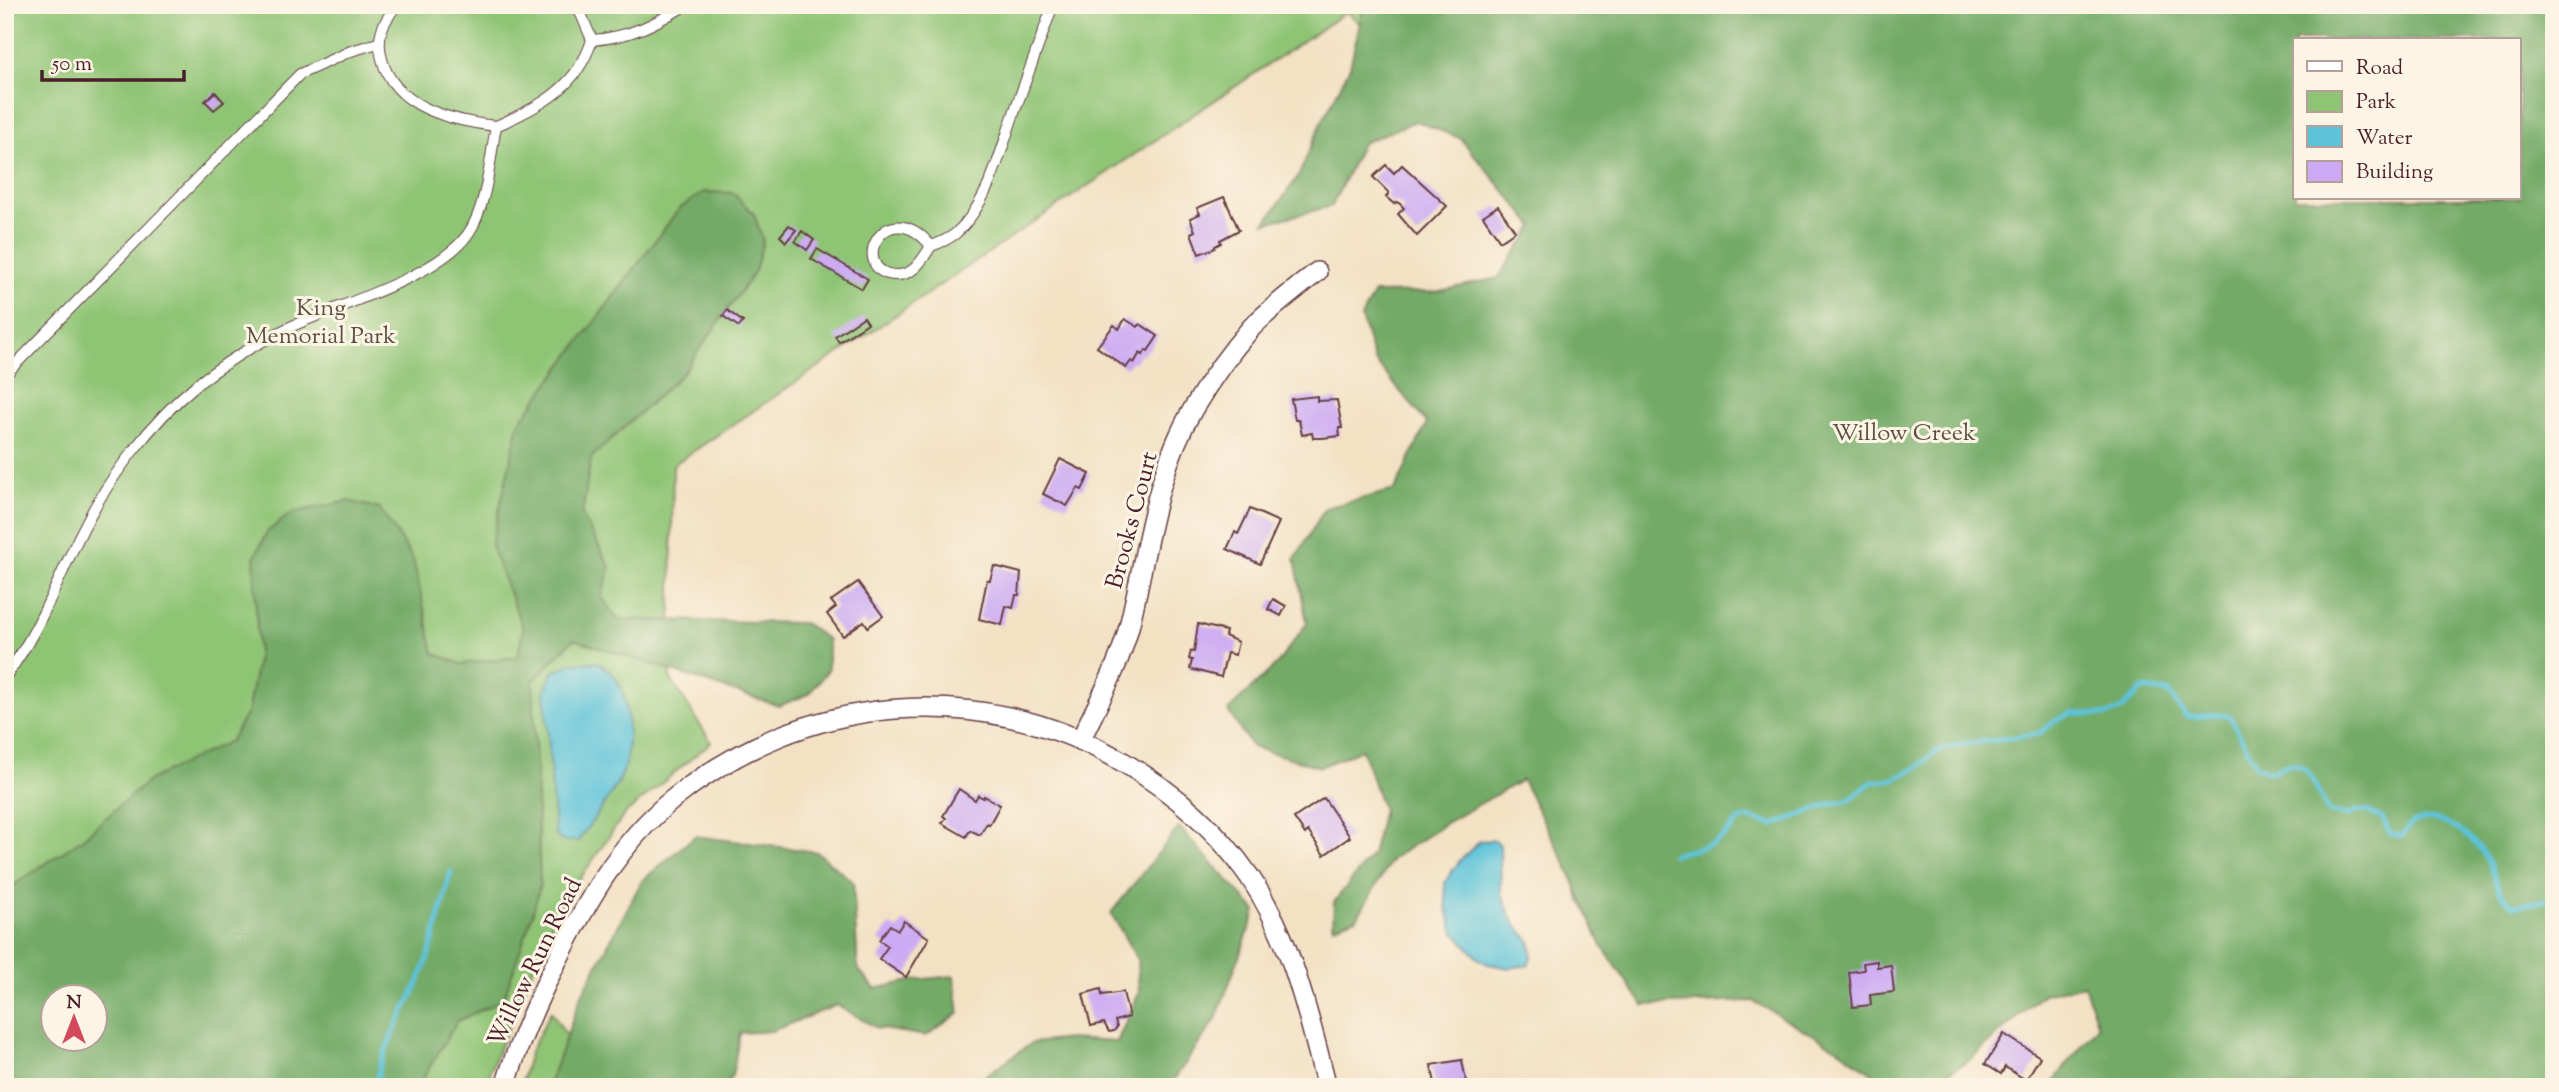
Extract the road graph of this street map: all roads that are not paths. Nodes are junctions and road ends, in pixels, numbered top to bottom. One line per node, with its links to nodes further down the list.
1 (397, 5): 6 (lane)
2 (573, 5): 5 (lane)
3 (685, 5): 5 (lane)
4 (1053, 5): 8 (lane)
5 (592, 40): 7 (lane)
6 (378, 43): 7 (lane); 10 (lane)
7 (496, 126): 11 (lane)
8 (931, 246): 8 (lane)
9 (1317, 272): 12 (street, Brooks Court)
10 (5, 375)
11 (5, 677)
12 (1081, 739): 13 (street, Willow Run Road); 14 (street, Willow Run Road)
13 (505, 1087)
14 (1327, 1087)

